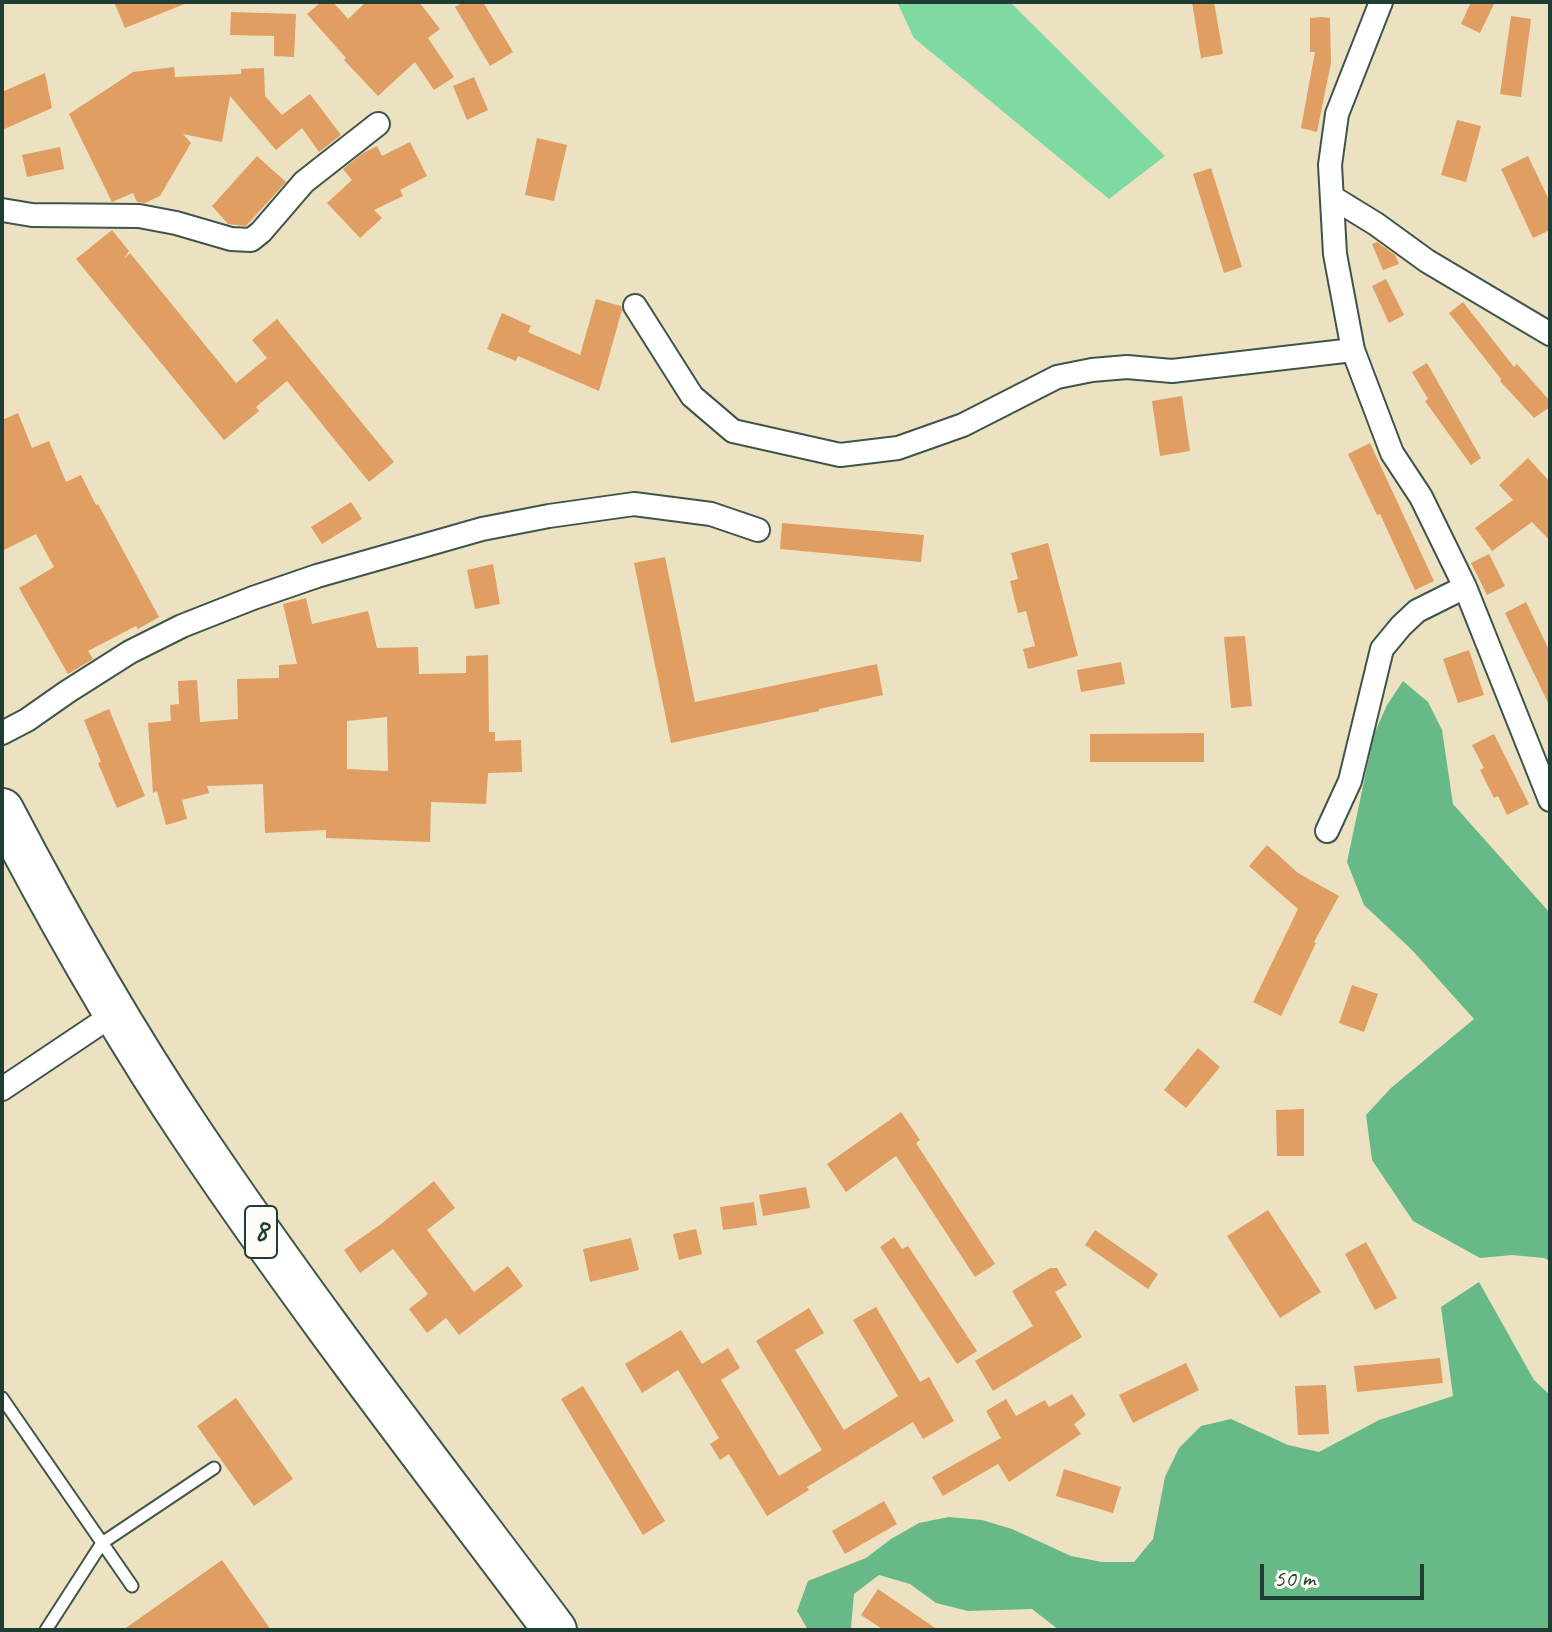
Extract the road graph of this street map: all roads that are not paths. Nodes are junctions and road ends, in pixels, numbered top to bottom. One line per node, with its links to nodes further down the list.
1 (1381, 2): 3 (street)
2 (378, 124): 4 (street)
3 (1332, 197): 6 (street); 7 (street)
4 (2, 210)
5 (635, 306): 7 (street)
6 (1550, 334)
7 (1353, 350): 9 (street)
8 (758, 530): 10 (street)
9 (1465, 587): 11 (street); 13 (street)
10 (2, 733)
11 (1550, 800)
12 (2, 810): 14 (highway, 8)
13 (1327, 831)
14 (13, 857): 15 (highway, 8)
15 (114, 1014): 16 (street); 22 (highway, 8)
16 (2, 1089)
17 (2, 1398): 19 (lane)
18 (214, 1468): 19 (lane)
19 (102, 1543): 20 (lane); 21 (lane)
20 (132, 1586)
21 (46, 1630)
22 (555, 1630)

